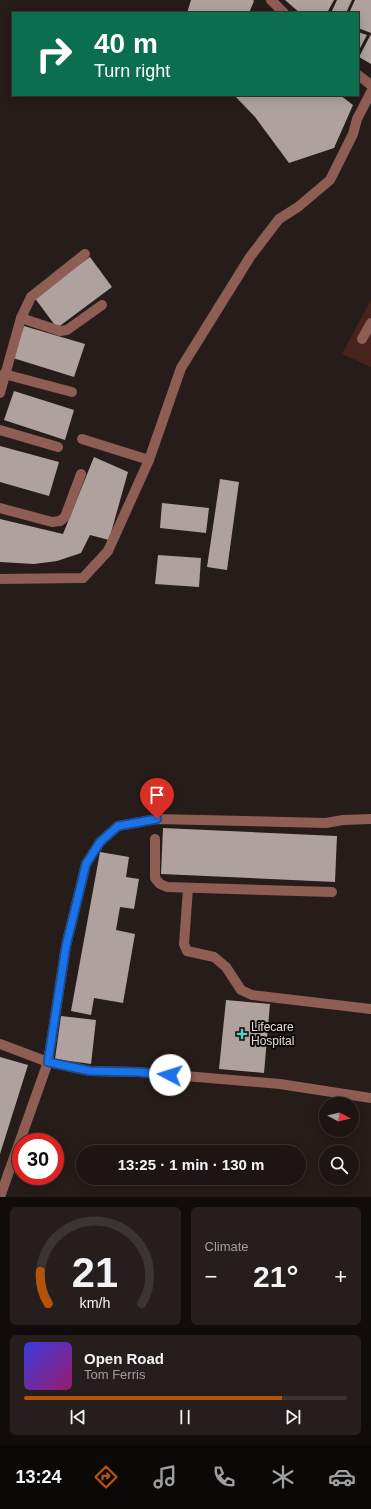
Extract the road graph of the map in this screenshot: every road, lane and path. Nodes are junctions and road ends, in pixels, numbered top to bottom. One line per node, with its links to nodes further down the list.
1 (271, 0): 2 (street)
2 (283, 12)
3 (359, 76): 4 (street)
4 (371, 85)
5 (371, 92): 17 (street)
6 (85, 254): 8 (street)
7 (102, 305): 8 (street)
8 (21, 318): 11 (street)
9 (371, 323): 10 (street)
10 (362, 339)
11 (4, 374): 12 (street); 13 (street)
12 (72, 392)
13 (0, 393)
14 (0, 430): 16 (street)
15 (82, 439): 17 (street)
16 (58, 446)
17 (149, 460): 20 (street)
18 (80, 474): 19 (street)
19 (0, 508)
20 (0, 579)
21 (371, 819): 27 (street)
22 (156, 840): 23 (street)
23 (188, 888): 24 (street); 25 (street)
24 (332, 892)
25 (371, 1009)
26 (0, 1044): 27 (street)
27 (48, 1062): 28 (street); 29 (street)
28 (371, 1098)
29 (0, 1197)

